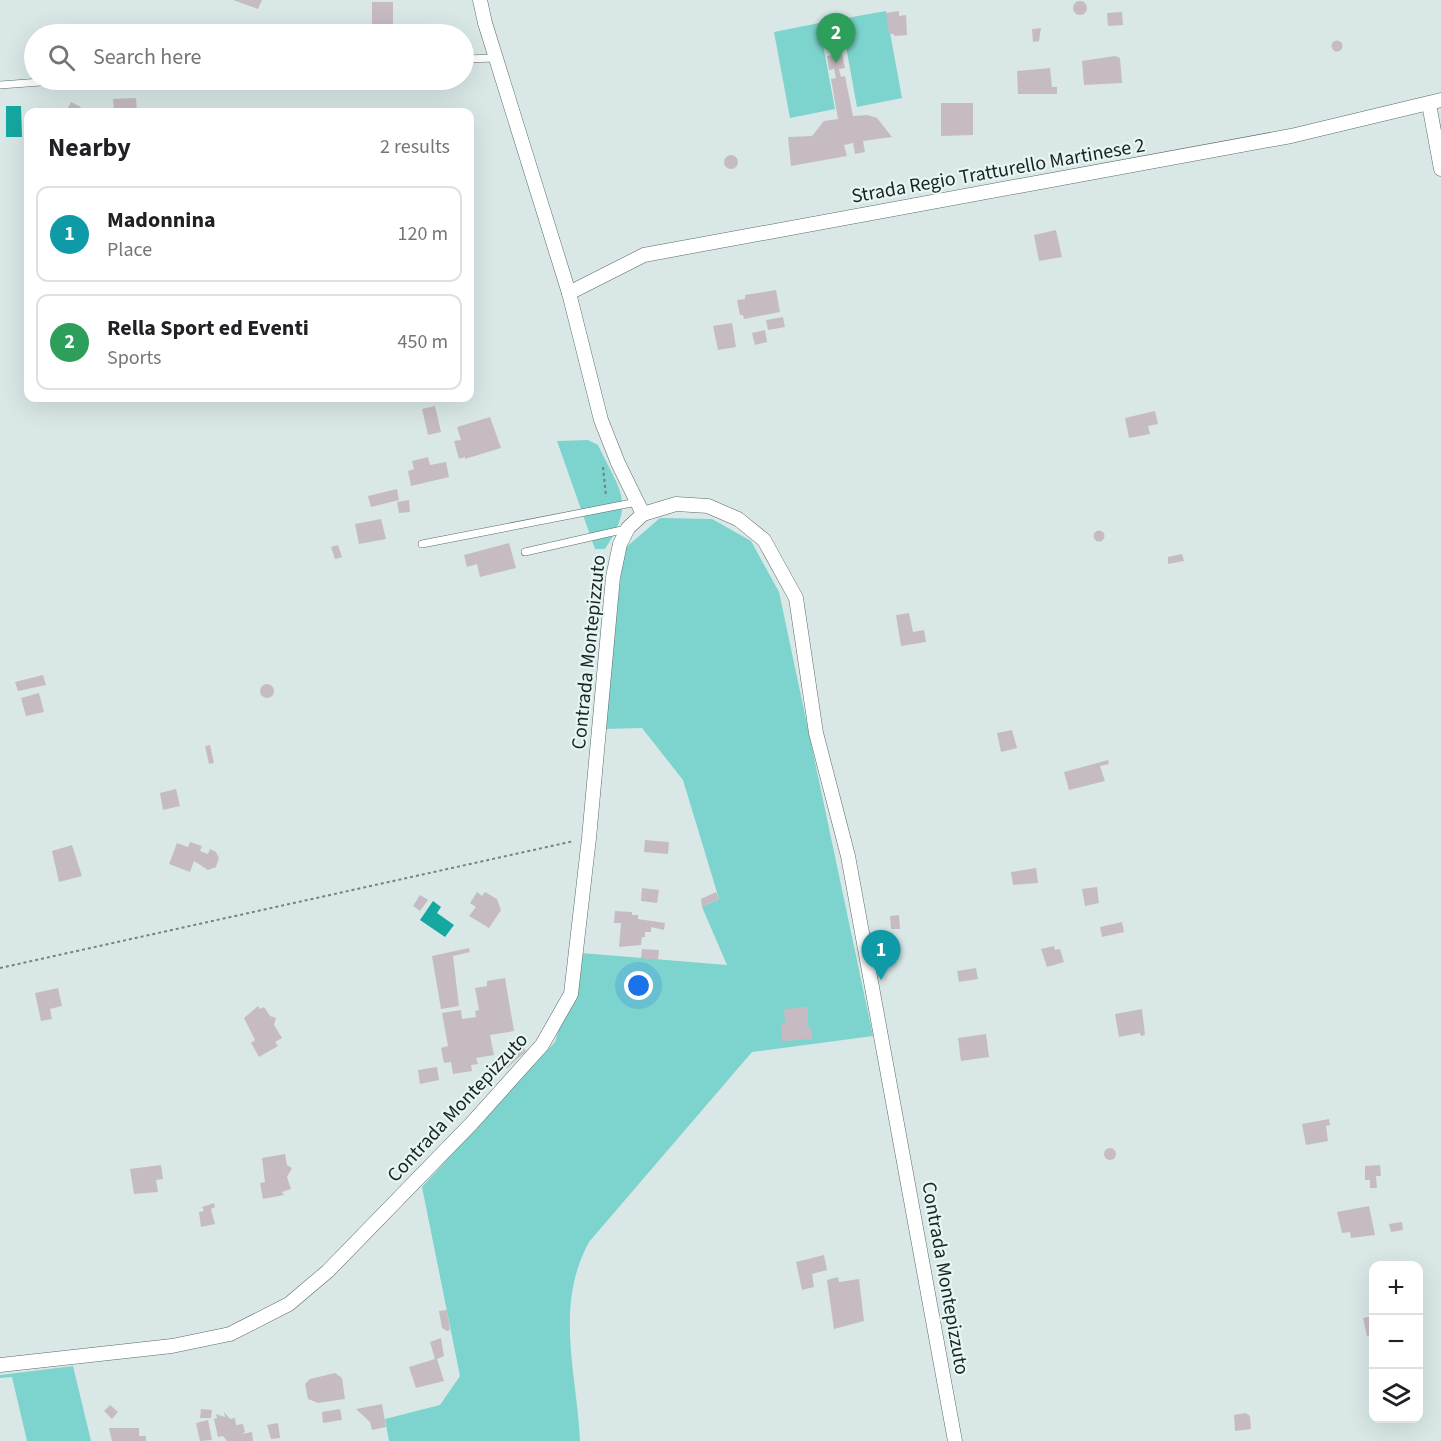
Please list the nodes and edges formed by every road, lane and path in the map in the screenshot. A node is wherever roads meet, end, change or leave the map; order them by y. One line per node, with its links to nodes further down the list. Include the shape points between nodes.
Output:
1 (480, 0): 2 (street)
2 (496, 58): 3 (lane); 8 (street)
3 (474, 59)
4 (24, 83): 5 (lane)
5 (0, 85)
6 (1435, 102): 7 (street); 8 (street, Strada Regio Tratturello Martinese 2, via 1280,138 644,255)
7 (1441, 169)
8 (569, 293): 11 (street, via 601,420)
9 (603, 466): 10 (path)
10 (606, 508): 11 (lane); 13 (lane)
11 (640, 508): 12 (street, Contrada Montepizzuto); 18 (street, Contrada Montepizzuto, via 708,506 738,519 764,540 796,598 816,733 848,856)
12 (628, 528): 14 (lane); 15 (street, Contrada Montepizzuto, via 613,577)
13 (422, 544)
14 (525, 552)
15 (589, 838): 16 (path); 17 (street, Contrada Montepizzuto, via 571,994 542,1045 328,1271 289,1304 230,1334 172,1346)
16 (0, 968)
17 (0, 1365)
18 (955, 1441)

